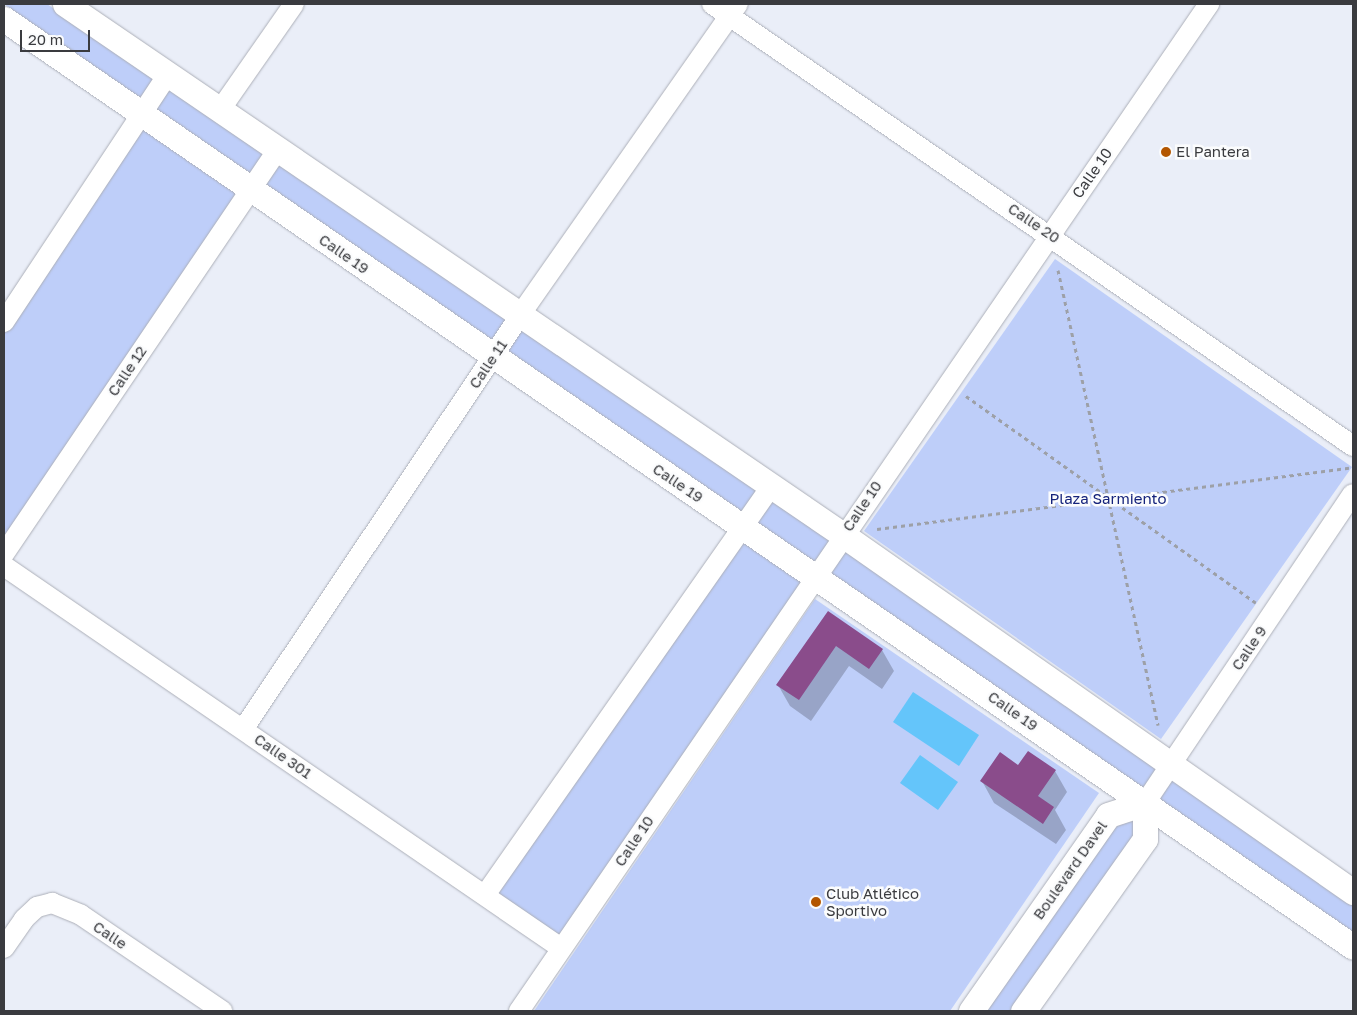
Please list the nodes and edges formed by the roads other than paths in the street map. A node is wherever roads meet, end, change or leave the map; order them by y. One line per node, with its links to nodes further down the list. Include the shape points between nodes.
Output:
1 (65, 4): 7 (street)
2 (294, 4): 8 (street)
3 (712, 4): 5 (street, Calle 20)
4 (1208, 4): 12 (street, Calle 10)
5 (734, 10): 12 (street, Calle 20); 13 (street, Calle 11)
6 (4, 19): 9 (street, Calle 19)
7 (168, 74): 8 (street); 9 (street)
8 (220, 110): 10 (street)
9 (142, 113): 11 (street, Calle 19); 14 (street)
10 (278, 150): 11 (street, Calle 12); 13 (street)
11 (250, 189): 15 (street, Calle 19); 21 (street, Calle 12)
12 (1050, 234): 16 (street, Calle 20); 20 (street, Calle 10)
13 (520, 315): 15 (street, Calle 11); 17 (street)
14 (4, 322)
15 (492, 357): 19 (street, Calle 19); 24 (street, Calle 11)
16 (1353, 446)
17 (771, 486): 19 (street); 20 (street)
18 (1353, 494): 25 (street, Calle 9)
19 (743, 526): 23 (street, Calle 19); 28 (street)
20 (843, 535): 23 (street, Calle 10); 25 (street)
21 (4, 554)
22 (4, 566): 24 (street, Calle 301)
23 (815, 573): 26 (street, Calle 19); 31 (street, Calle 10)
24 (244, 728): 28 (street, Calle 301)
25 (1171, 764): 26 (street, Calle 9); 27 (street)
26 (1145, 803): 29 (street, Calle 19); 34 (street, Boulevard Davel, via 1108,815); 35 (street, via 1144,839)
27 (1353, 892)
28 (485, 895): 31 (street, Calle 301)
29 (1353, 947)
30 (4, 948): 32 (street, Calle, via 24,919 37,908 52,903 81,915)
31 (561, 948): 33 (street, Calle 10)
32 (222, 1011)
33 (519, 1011)
34 (971, 1011)
35 (1023, 1011)

